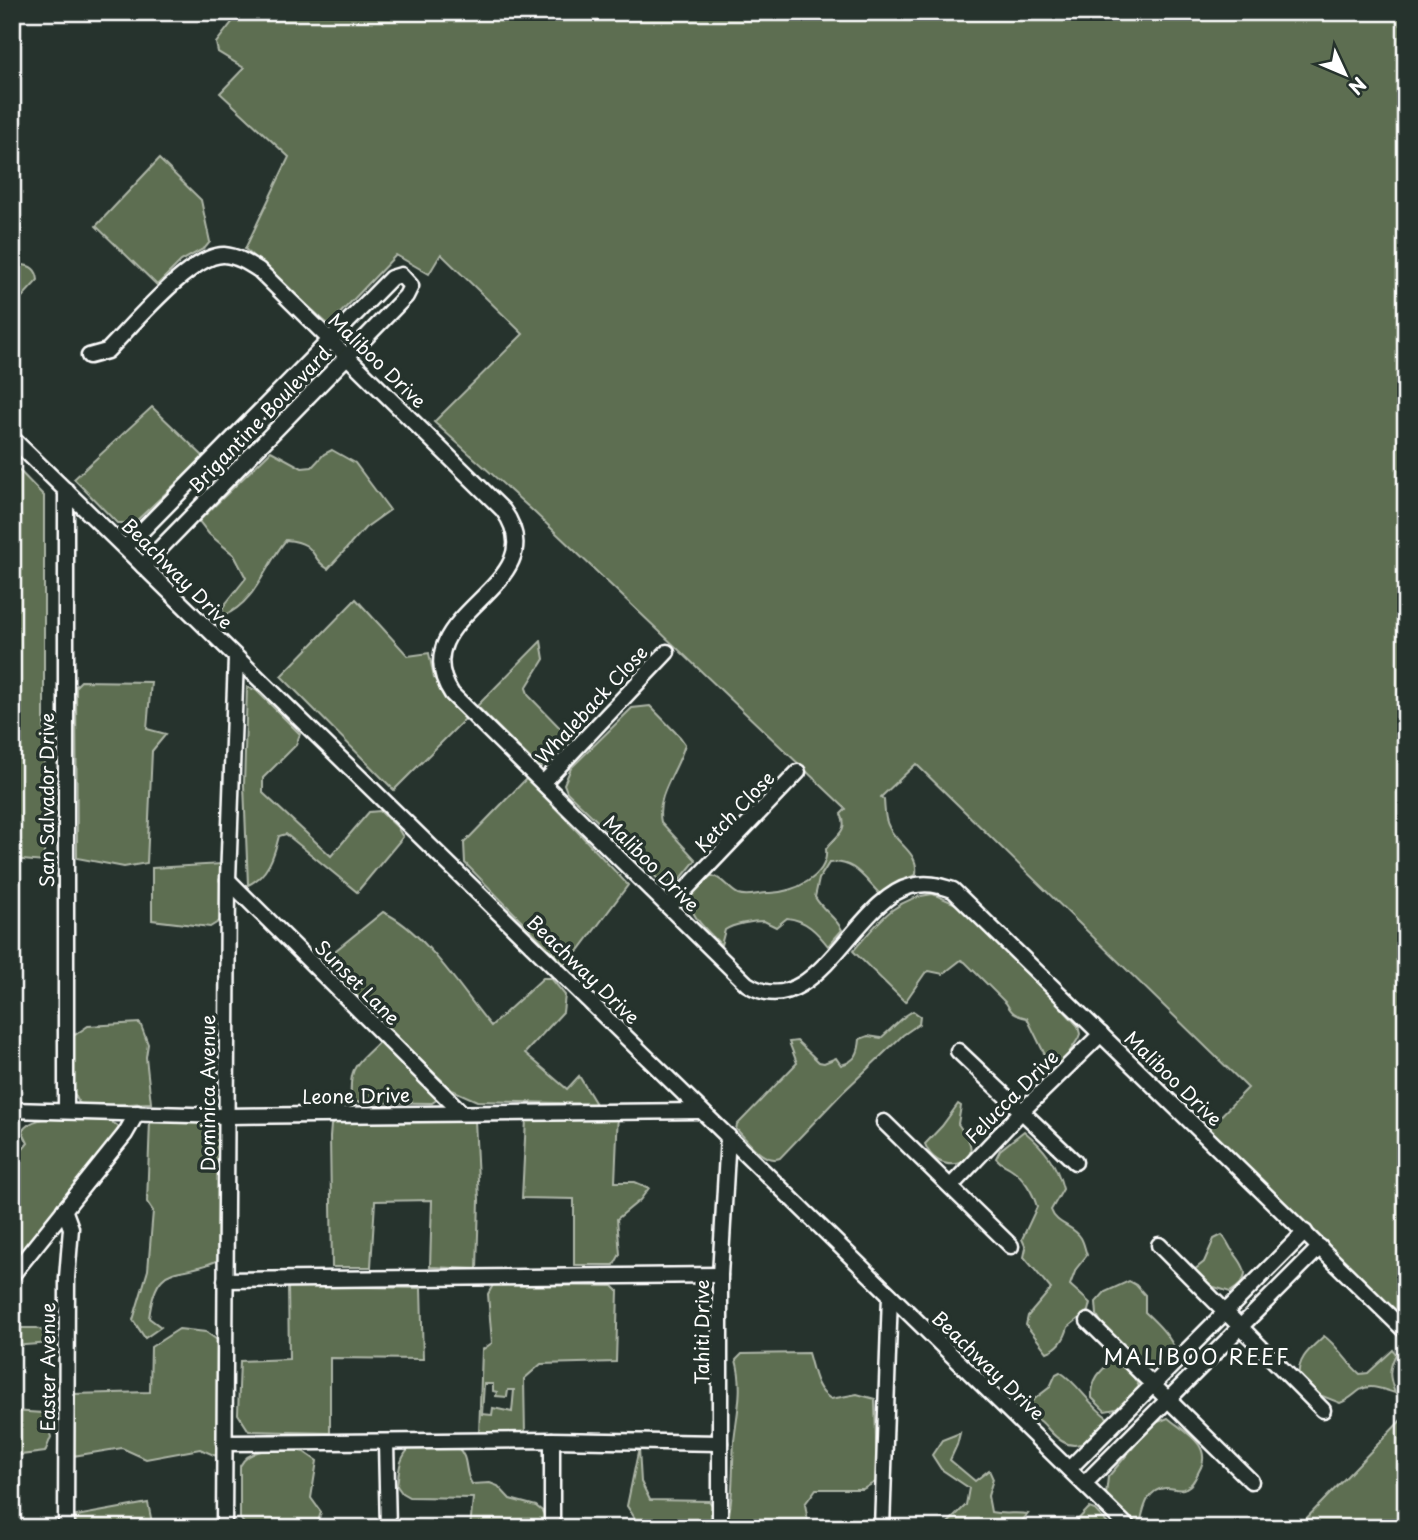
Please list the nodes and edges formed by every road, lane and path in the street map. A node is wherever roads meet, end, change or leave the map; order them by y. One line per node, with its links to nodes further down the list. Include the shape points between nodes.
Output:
1 (330, 339): 2 (street, Maliboo Drive, via 259,271 244,260 225,255 188,270 107,351); 3 (street, Maliboo Drive); 3 (street, Brigantine Boulevard, via 391,278 401,275 411,286 406,296); 6 (street, Brigantine Boulevard)
2 (89, 356)
3 (347, 356): 7 (street, Brigantine Boulevard); 11 (street, Maliboo Drive, via 514,526 515,556 502,578 443,642 441,672 452,694)
4 (14, 443): 5 (street, Beachway Drive)
5 (66, 490): 6 (street, Beachway Drive); 17 (street, San Salvador Drive)
6 (125, 548): 7 (street, Beachway Drive)
7 (143, 566): 9 (street, Beachway Drive)
8 (667, 652): 11 (street, Whaleback Close)
9 (236, 658): 12 (street, Dominica Avenue); 18 (street, Beachway Drive)
10 (798, 772): 13 (street, Ketch Close)
11 (544, 783): 13 (street, Maliboo Drive)
12 (228, 880): 19 (street, Sunset Lane); 22 (street, Dominica Avenue)
13 (669, 906): 14 (street, Maliboo Drive, via 747,984 775,994 790,991 813,975 883,902 908,886 931,883 953,890)
14 (1101, 1034): 20 (street, Felucca Drive); 28 (street, Maliboo Drive)
15 (958, 1051): 20 (street)
16 (12, 1110): 17 (street, Leone Drive)
17 (66, 1110): 21 (street, Leone Drive)
18 (701, 1111): 19 (street, Leone Drive); 24 (street, Beachway Drive)
19 (461, 1112): 22 (street, Leone Drive)
20 (1021, 1112): 25 (street); 26 (street, Felucca Drive)
21 (137, 1113): 22 (street, Leone Drive); 27 (street)
22 (226, 1116): 34 (street, Dominica Avenue)
23 (884, 1122): 26 (street)
24 (728, 1136): 33 (street, Tahiti Drive); 35 (street, Beachway Drive)
25 (1075, 1162)
26 (951, 1186): 30 (street)
27 (64, 1209): 32 (street); 50 (street, Easter Avenue, via 71,1228 66,1278)
28 (1305, 1232): 31 (street, Maliboo Drive); 36 (street)
29 (1159, 1245): 36 (street)
30 (1011, 1246)
31 (1320, 1247): 38 (street); 39 (street, Maliboo Drive)
32 (12, 1275)
33 (720, 1275): 34 (street); 46 (street, Tahiti Drive)
34 (225, 1280): 44 (street, Dominica Avenue)
35 (890, 1295): 47 (street, Beachway Drive); 55 (street)
36 (1225, 1312): 38 (street); 40 (street)
37 (1088, 1321): 40 (street)
38 (1240, 1326): 41 (street); 42 (street)
39 (1403, 1329)
40 (1154, 1384): 41 (street); 47 (street)
41 (1169, 1399): 48 (street); 49 (street)
42 (1323, 1410)
43 (552, 1440): 45 (street); 46 (street); 53 (street)
44 (225, 1443): 45 (street); 51 (street, Dominica Avenue)
45 (386, 1443): 52 (street)
46 (720, 1443): 54 (street, Tahiti Drive)
47 (1069, 1469): 49 (street, Beachway Drive)
48 (1251, 1481)
49 (1084, 1484): 56 (street, Beachway Drive)
50 (65, 1528)
51 (224, 1528)
52 (388, 1528)
53 (552, 1528)
54 (720, 1528)
55 (882, 1528)
56 (1129, 1528)

